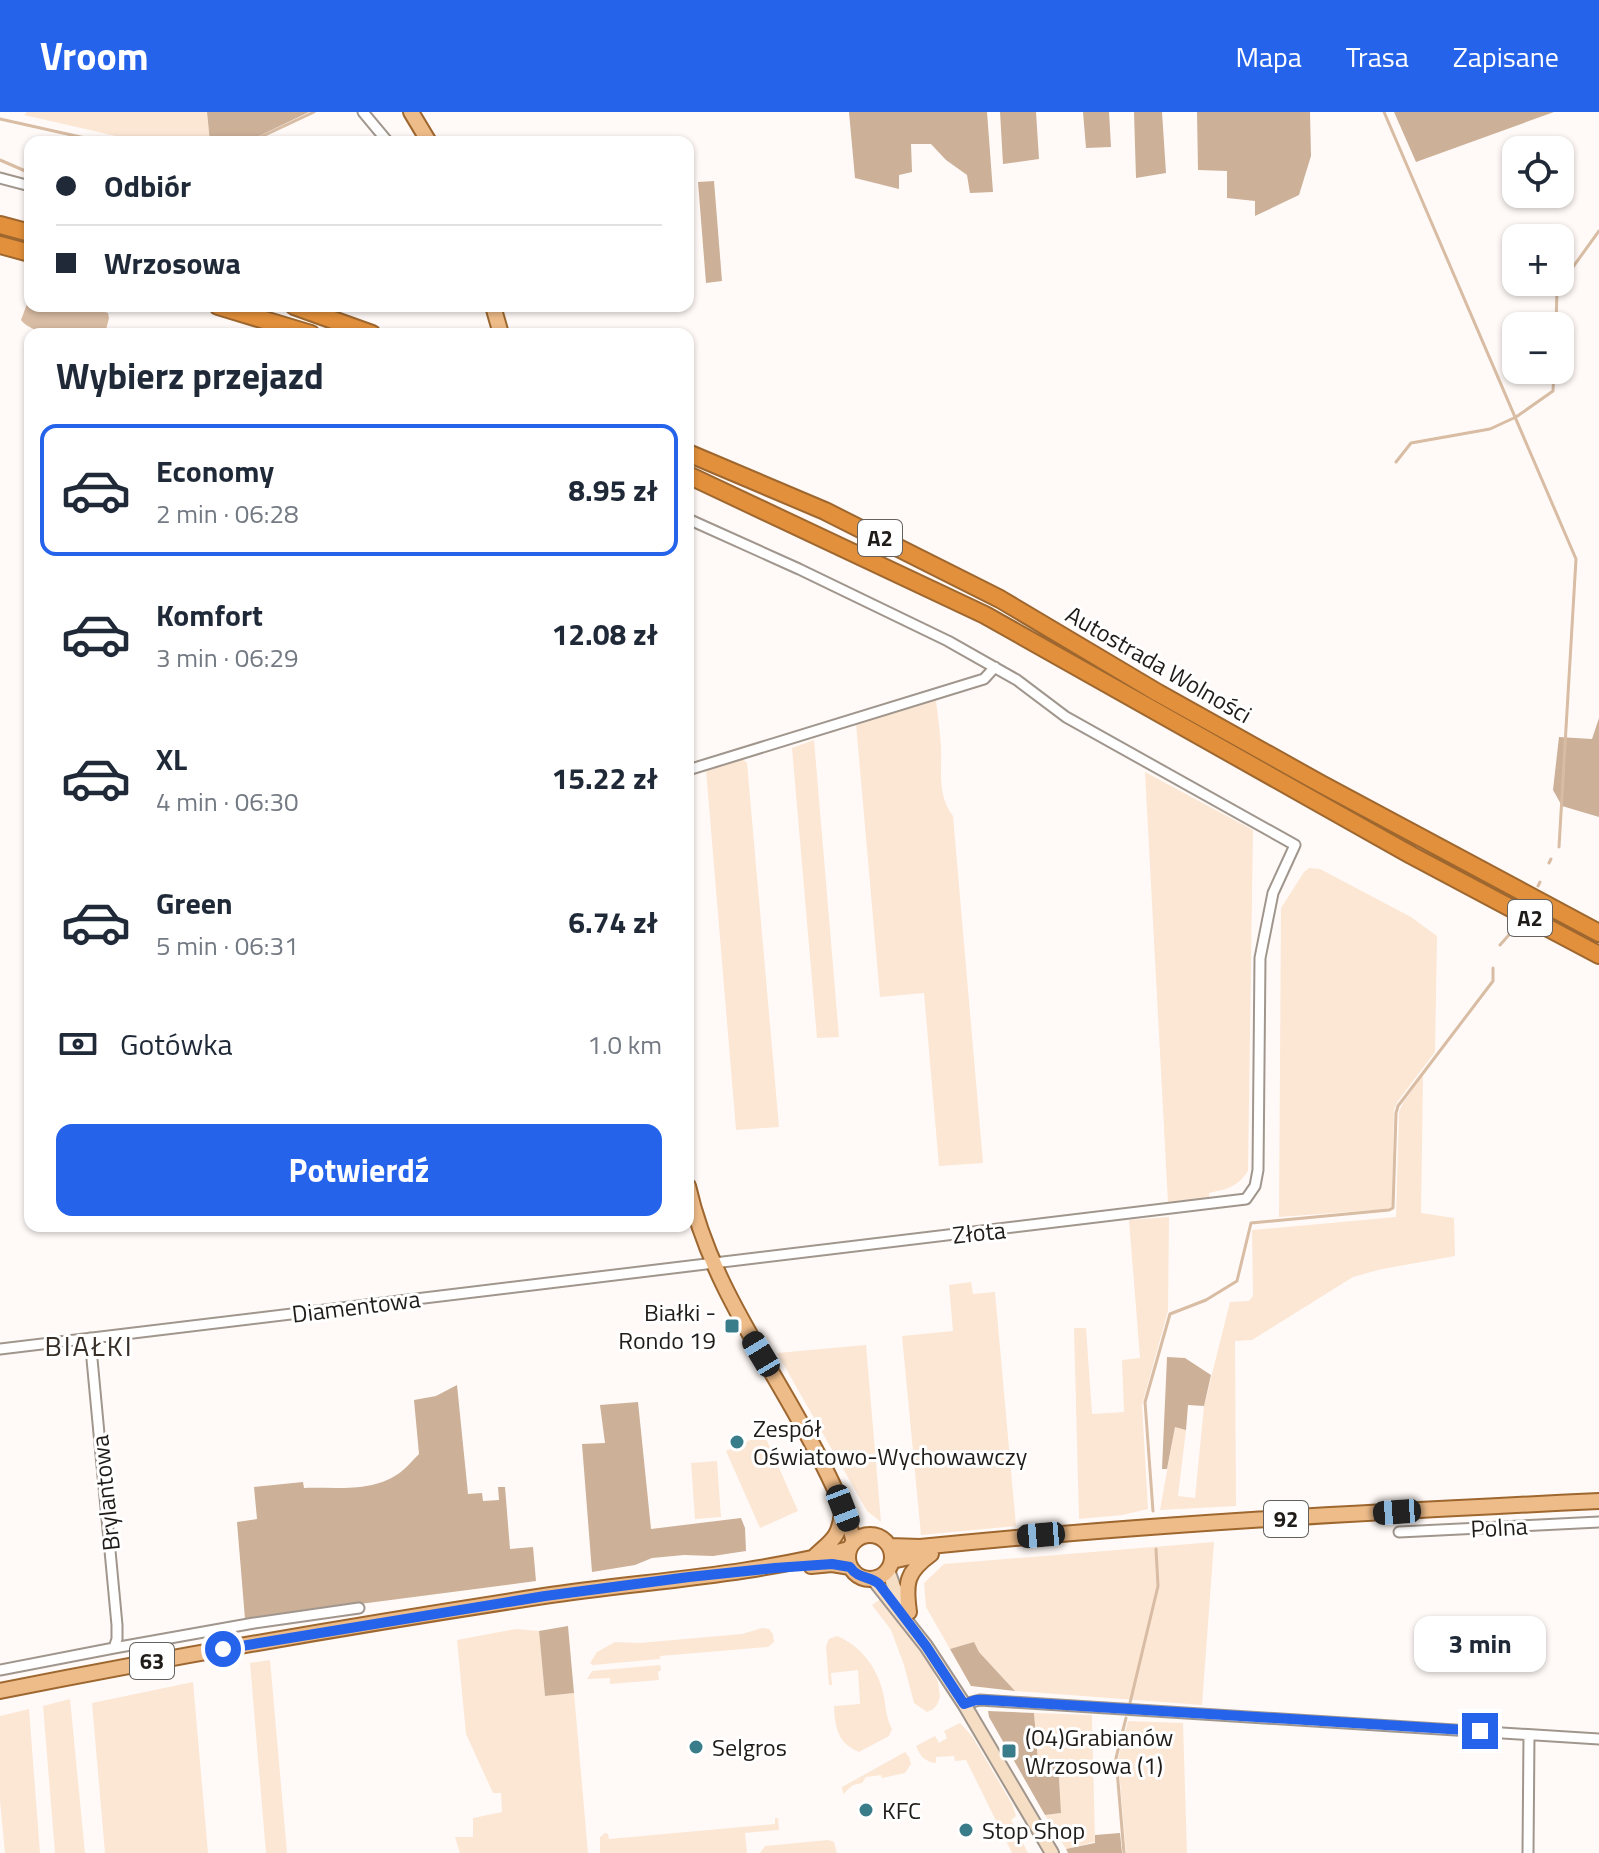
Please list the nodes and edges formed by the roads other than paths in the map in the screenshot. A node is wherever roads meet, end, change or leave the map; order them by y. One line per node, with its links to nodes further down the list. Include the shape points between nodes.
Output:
1 (363, 112): 3 (street)
2 (411, 112): 4 (main road)
3 (383, 136)
4 (425, 136)
5 (0, 178): 6 (street)
6 (24, 184)
7 (0, 225): 8 (highway)
8 (24, 231)
9 (0, 245): 10 (highway)
10 (24, 251)
11 (238, 312): 13 (highway)
12 (311, 312): 14 (highway)
13 (291, 328)
14 (355, 328)
15 (694, 456): 20 (highway, Autostrada Wolności / A2, via 825,511 1000,599 1310,778)
16 (694, 478): 21 (highway, Autostrada Wolności / A2, via 985,615)
17 (694, 522): 18 (street)
18 (995, 667): 19 (street, via 984,679); 23 (street, Złota, via 1066,717 1295,845 1273,893 1260,958 1255,1186 1246,1199)
19 (694, 768)
20 (1599, 933)
21 (1599, 955)
22 (694, 1212): 23 (main road)
23 (712, 1264): 24 (street, Diamentowa); 26 (main road)
24 (90, 1338): 25 (street, Diamentowa); 44 (street, Brylantowa, via 117,1625)
25 (0, 1349)
26 (831, 1480): 28 (main road); 32 (main road)
27 (1599, 1501): 30 (main road, 92)
28 (843, 1508): 33 (main road); 36 (main road, via 837,1536)
29 (1599, 1522): 31 (street, Polna)
30 (1148, 1528): 34 (main road, 92); 35 (main road, 92)
31 (1399, 1532)
32 (872, 1535): 33 (main road, 63); 34 (main road)
33 (852, 1545): 36 (main road, 63); 38 (main road)
34 (890, 1546): 37 (main road)
35 (934, 1552): 37 (main road, 92); 42 (main road, via 910,1576)
36 (814, 1557): 39 (main road, 63)
37 (890, 1566): 40 (main road); 42 (main road, via 894,1587)
38 (850, 1567): 39 (main road, 63); 40 (main road, 63, via 858,1576)
39 (747, 1570): 46 (main road, 63, via 529,1599)
40 (873, 1579): 43 (main road)
41 (359, 1608): 44 (street)
42 (909, 1612): 43 (main road)
43 (926, 1646): 47 (main road)
44 (114, 1648): 45 (street)
45 (0, 1670)
46 (0, 1691)
47 (964, 1704): 48 (street, via 985,1700); 50 (main road)
48 (1529, 1735): 49 (street); 51 (street)
49 (1599, 1739)
50 (1052, 1853)
51 (1528, 1853)

